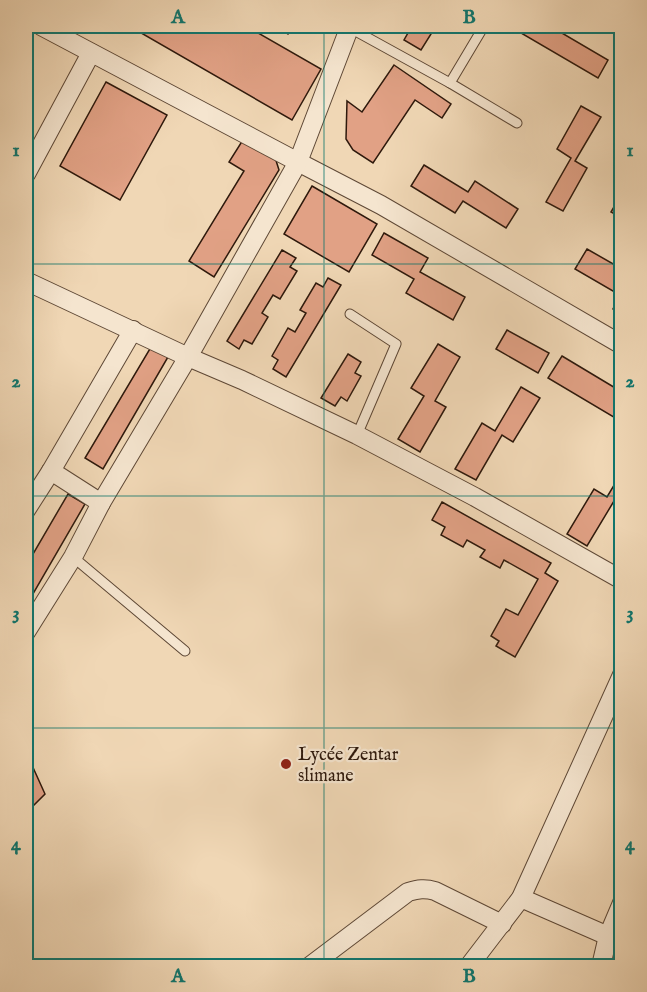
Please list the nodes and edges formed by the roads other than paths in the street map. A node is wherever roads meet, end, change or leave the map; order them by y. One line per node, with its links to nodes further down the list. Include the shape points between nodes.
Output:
1 (41, 26): 4 (street)
2 (484, 26): 5 (lane)
3 (350, 27): 5 (lane); 7 (street)
4 (91, 53): 7 (street); 8 (street)
5 (450, 83): 6 (lane)
6 (517, 123)
7 (298, 162): 12 (street, via 381,205); 13 (street)
8 (26, 174)
9 (26, 281): 11 (street)
10 (350, 314): 14 (lane, via 396,344)
11 (133, 330): 13 (street); 15 (street)
12 (621, 345)
13 (188, 357): 14 (street); 16 (street)
14 (357, 435): 19 (street)
15 (51, 471): 16 (street); 17 (street)
16 (101, 502): 18 (street)
17 (26, 510)
18 (73, 557): 20 (street); 21 (lane)
19 (621, 580)
20 (26, 632)
21 (185, 651)
22 (621, 675): 23 (street)
23 (521, 898): 25 (street); 26 (street)
24 (621, 903): 26 (street)
25 (502, 924): 27 (street, via 435,891 417,889); 28 (street)
26 (608, 936): 29 (street)
27 (310, 966)
28 (469, 966)
29 (601, 966)

